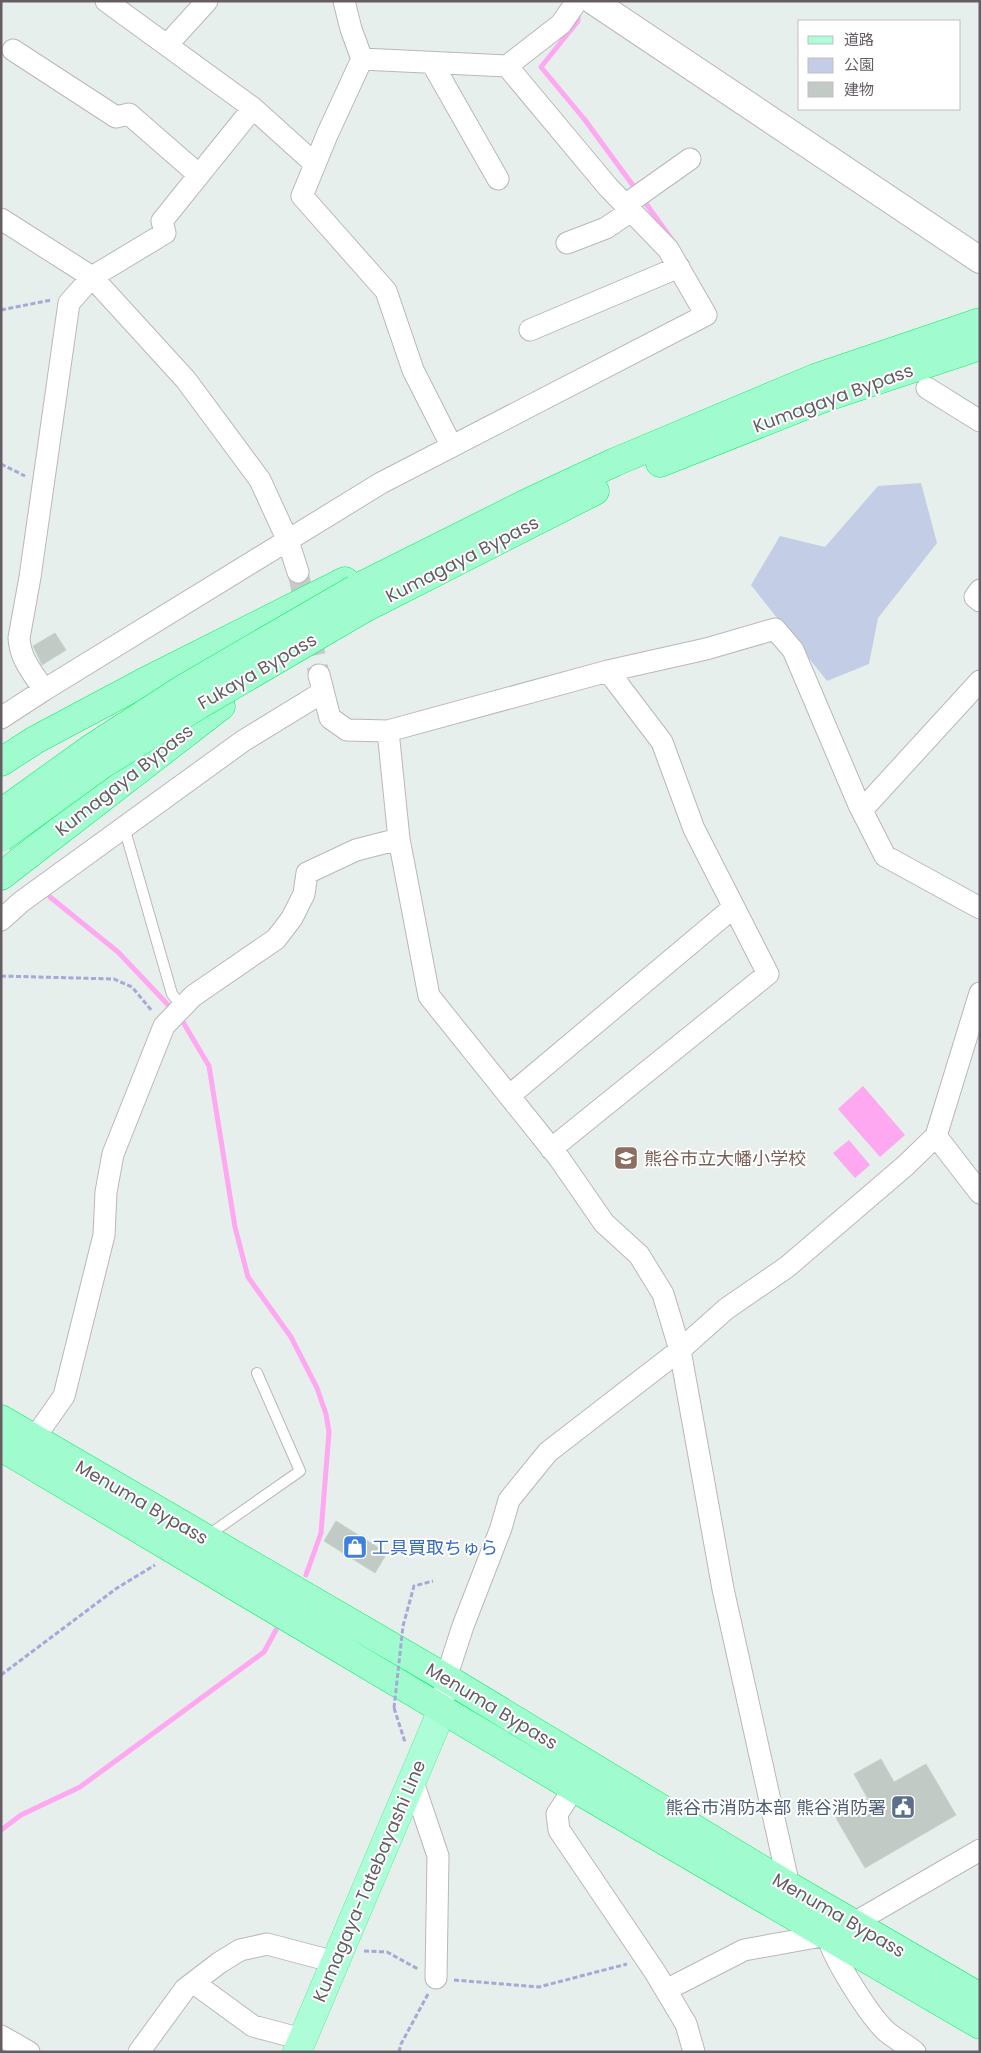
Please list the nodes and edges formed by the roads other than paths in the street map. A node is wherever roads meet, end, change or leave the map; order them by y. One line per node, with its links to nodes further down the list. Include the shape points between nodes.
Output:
1 (106, 1): 6 (street)
2 (207, 1): 6 (street)
3 (344, 1): 8 (street)
4 (593, 1): 19 (street)
5 (572, 7): 10 (street, via 561,24)
6 (166, 45): 11 (street)
7 (13, 50): 14 (street, via 116,117 129,114)
8 (362, 59): 9 (street); 13 (street)
9 (432, 63): 10 (street); 15 (street)
10 (507, 66): 16 (street)
11 (253, 108): 13 (street); 14 (street)
12 (690, 159): 16 (street)
13 (315, 164): 28 (street, via 302,196 386,291 413,370)
14 (199, 175): 21 (street, via 162,221 165,233)
15 (498, 179)
16 (628, 208): 18 (street, via 606,228); 20 (street, via 668,249)
17 (1, 219): 21 (street)
18 (567, 243)
19 (980, 260)
20 (679, 267): 23 (street); 28 (street, via 706,314)
21 (92, 277): 30 (street, via 186,380 260,480); 37 (street, via 69,303 19,638 24,661)
22 (980, 322): 25 (highway, Kumagaya Bypass)
23 (530, 330)
24 (980, 346): 25 (highway, Kumagaya Bypass)
25 (820, 388): 29 (highway, Kumagaya Bypass, via 614,462); 33 (highway, Kumagaya Bypass)
26 (927, 388): 27 (street)
27 (980, 421)
28 (451, 445): 30 (street, via 381,483)
29 (529, 502): 33 (highway, Kumagaya Bypass); 40 (highway, via 457,526 144,682 35,740)
30 (288, 541): 31 (street); 37 (street)
31 (298, 572)
32 (980, 590): 34 (street, via 975,597)
33 (360, 599): 42 (highway, Fukaya Bypass, bridge, via 186,688 90,749); 44 (highway, Fukaya Bypass, bridge, via 103,764); 46 (highway, Kumagaya Bypass, bridge)
34 (980, 601)
35 (608, 670): 39 (street); 41 (street, via 706,649 775,629 793,650); 47 (street, via 662,742 694,829)
36 (980, 681): 41 (street)
37 (44, 690): 38 (street)
38 (1, 718)
39 (388, 731): 43 (street, via 347,730 330,718 321,684); 45 (street)
40 (1, 762)
41 (862, 810): 48 (street, via 885,856)
42 (1, 813)
43 (124, 827): 49 (street); 51 (lane, via 172,994)
44 (1, 838)
45 (399, 839): 51 (street, via 356,850 306,873 304,894 276,939 193,996); 52 (street, via 429,996)
46 (1, 876)
47 (734, 908): 52 (street); 54 (street, via 768,974)
48 (980, 908)
49 (1, 920)
50 (980, 993): 53 (street)
51 (174, 1015): 59 (street, via 113,1154 106,1192 104,1235 64,1396)
52 (509, 1096): 54 (street)
53 (936, 1136): 55 (street); 56 (street, via 815,1244 726,1309)
54 (551, 1149): 56 (street, via 604,1223 639,1255 663,1294)
55 (980, 1193)
56 (680, 1350): 61 (street, via 548,1452 509,1500); 66 (street, via 723,1588)
57 (257, 1373): 60 (lane, via 300,1471)
58 (1, 1419): 59 (highway, Menuma Bypass)
59 (18, 1448): 60 (highway, Menuma Bypass); 62 (highway, Menuma Bypass, via 176,1552)
60 (204, 1538): 61 (highway, Menuma Bypass)
61 (446, 1678): 62 (street); 66 (highway, Menuma Bypass)
62 (442, 1710): 63 (main road, Kumagaya-Tatebayashi Line); 64 (highway, Menuma Bypass)
63 (412, 1779): 69 (main road, Kumagaya-Tatebayashi Line); 70 (street, via 438,1856)
64 (574, 1788): 67 (highway, Menuma Bypass); 72 (street, via 557,1814 559,1830)
65 (980, 1850): 68 (street)
66 (789, 1886): 67 (highway, Menuma Bypass)
67 (828, 1922): 68 (highway, Menuma Bypass); 72 (street, via 744,1950); 74 (highway, Menuma Bypass); 80 (street, via 844,1971 862,2000 885,2030)
68 (854, 1923): 73 (highway, Menuma Bypass)
69 (337, 1956): 71 (street, via 267,1944 240,1950); 76 (main road, Kumagaya-Tatebayashi Line)
70 (436, 1978)
71 (194, 1983): 76 (street, via 253,2026); 78 (street)
72 (666, 1990): 79 (street, via 686,2024)
73 (980, 1997)
74 (980, 2024)
75 (1, 2036): 77 (street)
76 (300, 2046)
77 (29, 2052)
78 (139, 2052)
79 (694, 2052)
80 (916, 2052)

